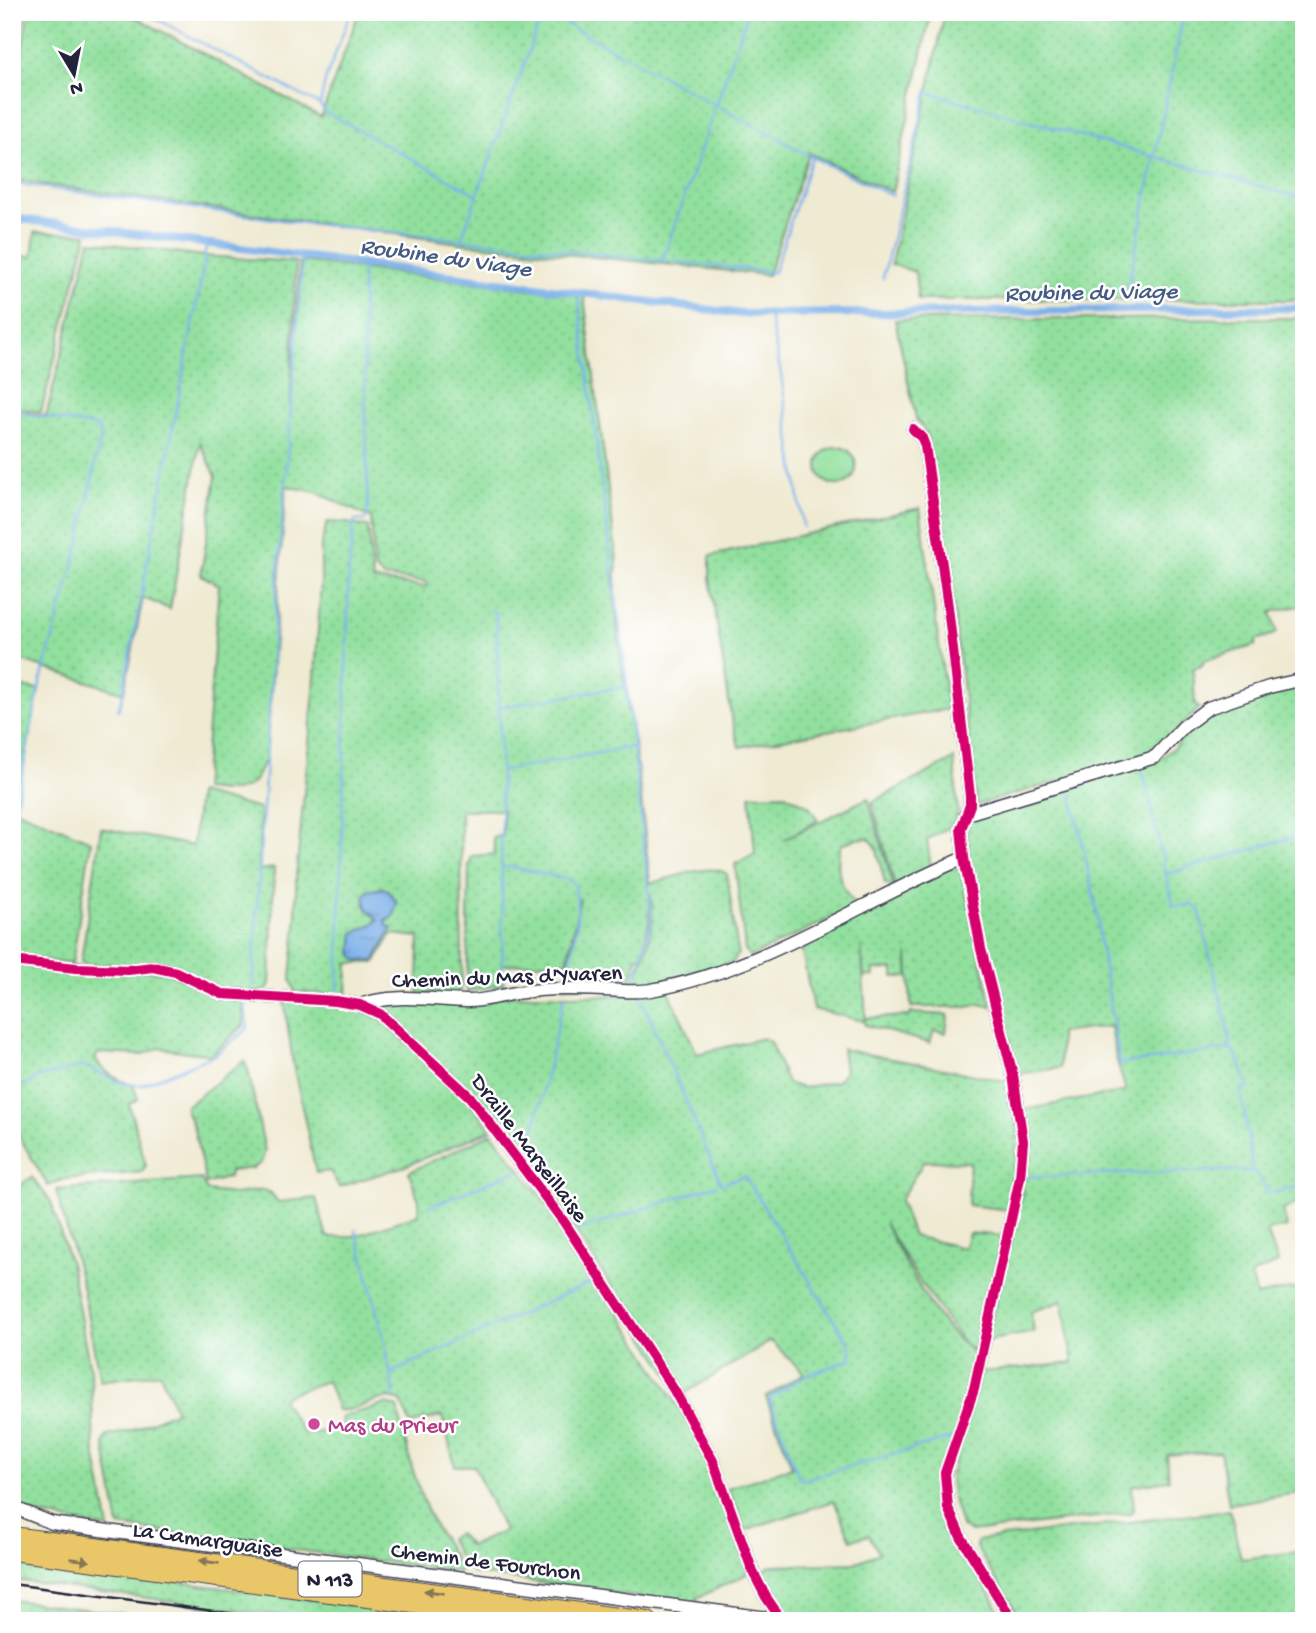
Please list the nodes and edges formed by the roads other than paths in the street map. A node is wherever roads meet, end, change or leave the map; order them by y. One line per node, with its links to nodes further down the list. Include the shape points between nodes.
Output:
1 (913, 429): 3 (street, via 925,446 948,607 970,796)
2 (1304, 679): 3 (street, via 1208,708 1154,758)
3 (966, 814): 4 (street, via 961,829)
4 (964, 858): 6 (street, Chemin du Mas d'Yvaren, via 761,956 696,979 640,992 523,992 486,1001 413,998); 13 (street, via 1013,1075 1023,1141 1020,1178 974,1389 945,1473 948,1508 961,1537)
5 (12, 961): 6 (street, Draille Marseillaise, via 76,968 153,967 177,972 222,994)
6 (360, 1005): 10 (street, Draille Marseillaise, via 380,1014 470,1097 564,1222 674,1390 713,1461 766,1597)
7 (12, 1507): 10 (street, Chemin de Fourchon, via 52,1523)
8 (12, 1536): 12 (highway, La Camarguaise / N 113, one-way to 8)
9 (12, 1551): 11 (highway, La Camarguaise / N 113, one-way to 11)
10 (785, 1620)
11 (542, 1621)
12 (648, 1621)
13 (1013, 1621)

